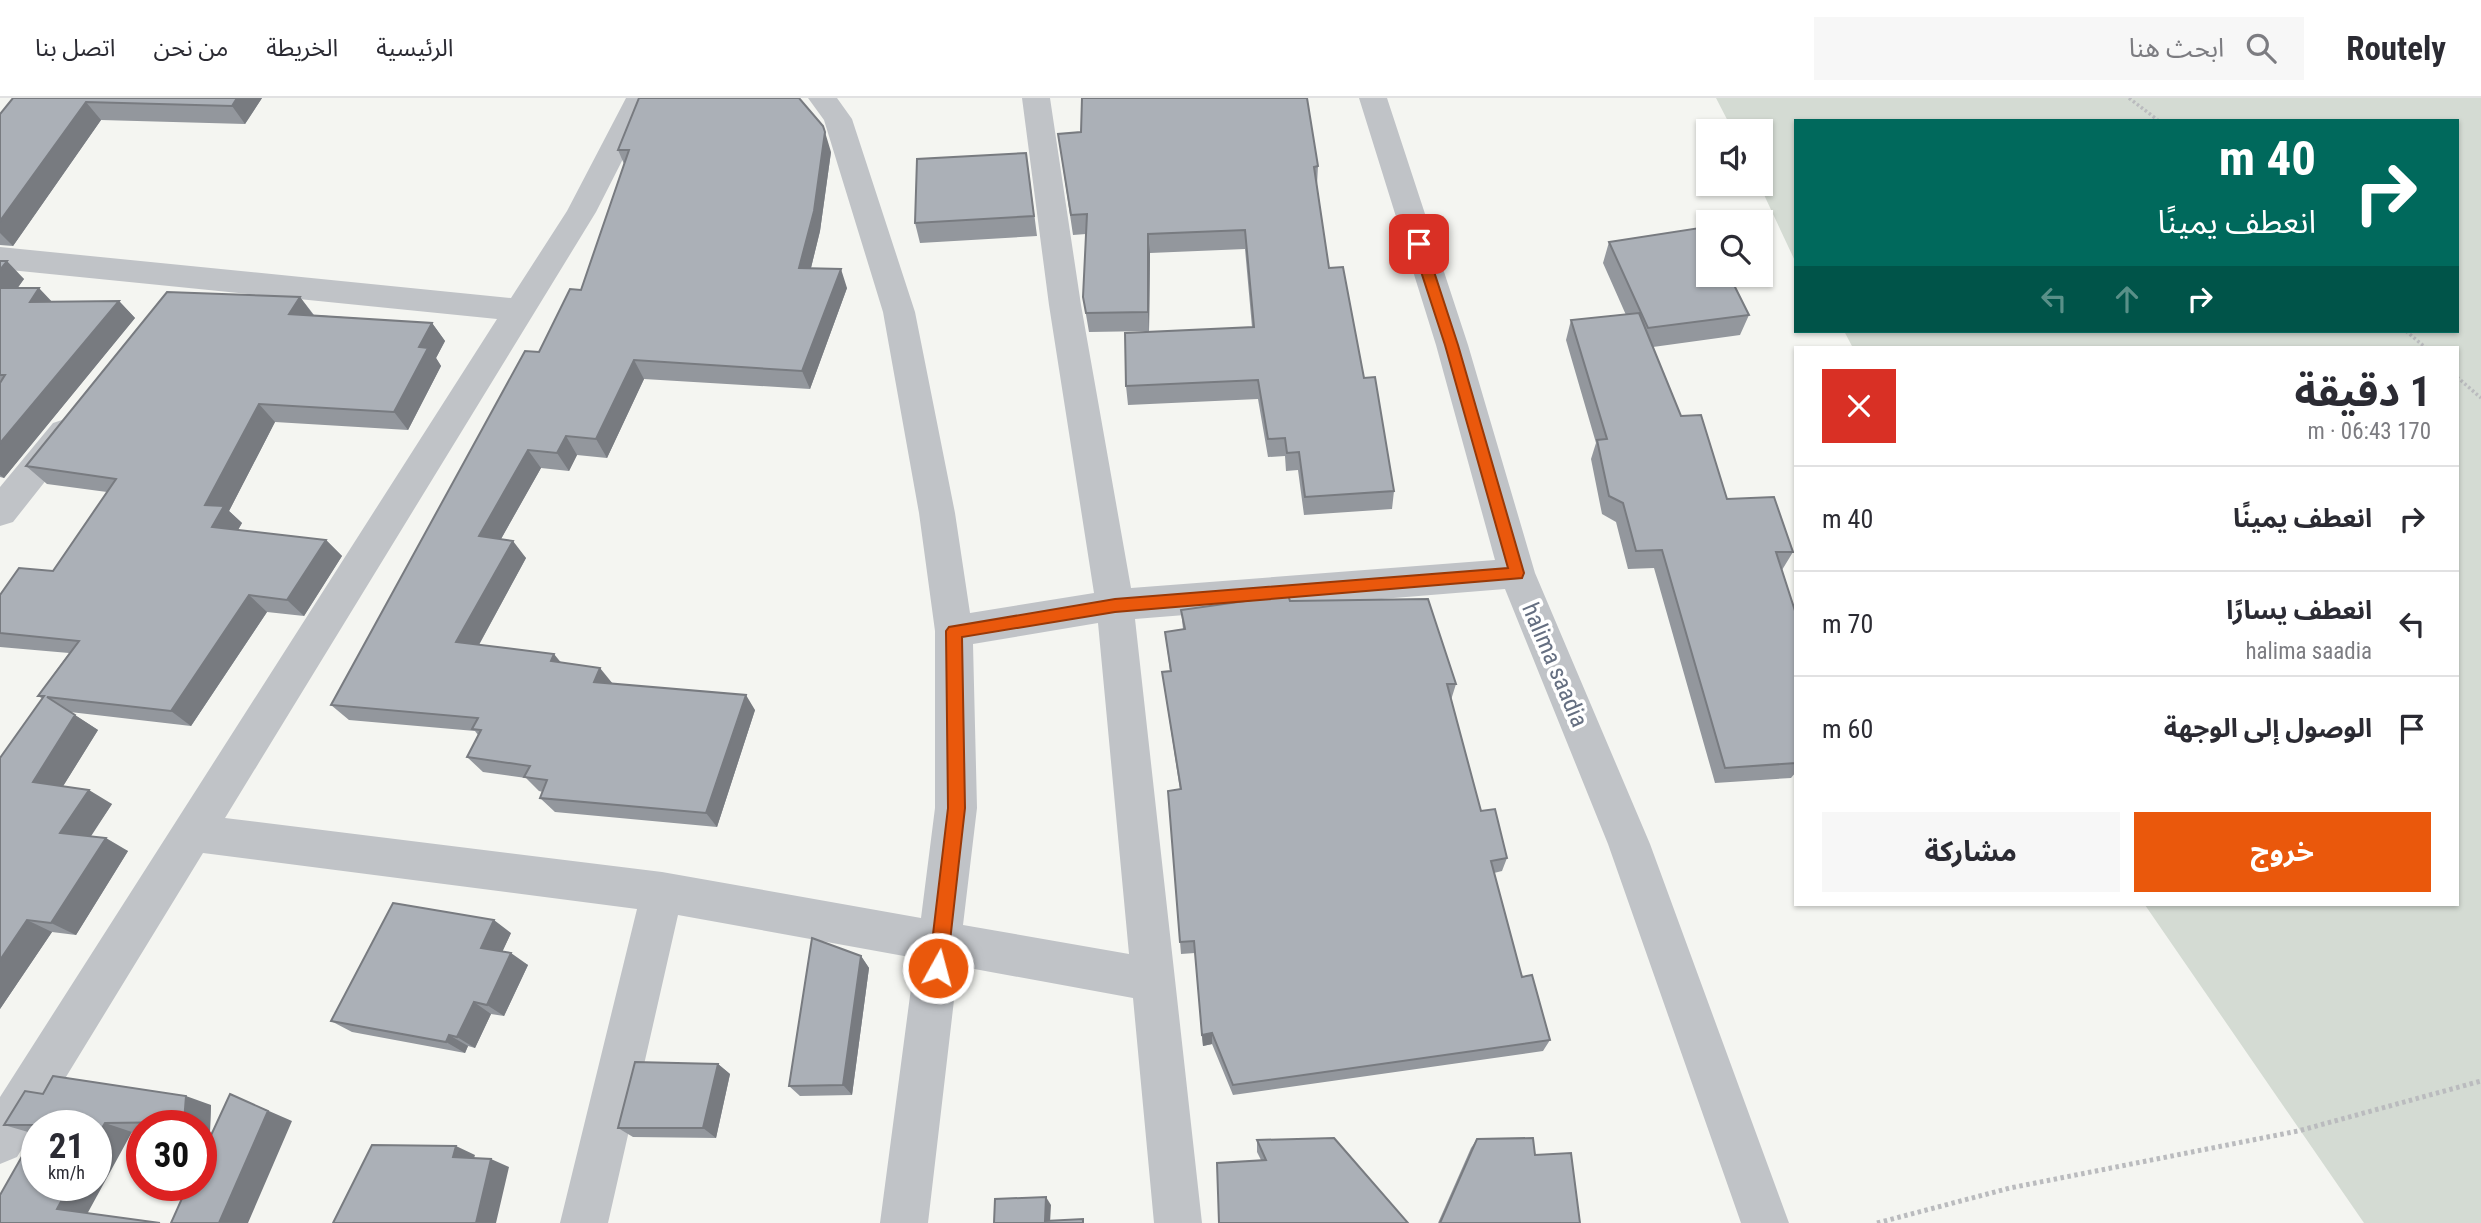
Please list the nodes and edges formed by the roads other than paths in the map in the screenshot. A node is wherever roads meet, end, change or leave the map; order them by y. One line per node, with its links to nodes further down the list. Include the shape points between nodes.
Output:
1 (640, 98): 8 (street, via 581,212)
2 (822, 98): 13 (street, via 838,119 899,312)
3 (1037, 98): 12 (street, via 1065,305)
4 (1373, 98): 11 (street, halima saadia)
5 (0, 258): 6 (street)
6 (189, 278): 7 (street); 8 (street)
7 (163, 310)
8 (520, 310): 14 (street)
9 (86, 405): 10 (street)
10 (0, 512)
11 (1517, 573): 12 (street); 22 (street, halima saadia, via 1629,844)
12 (1115, 605): 13 (street); 17 (street)
13 (954, 631): 16 (street, via 956,808)
14 (194, 833): 15 (street); 18 (street)
15 (662, 892): 16 (street); 19 (street)
16 (941, 942): 17 (street); 20 (street)
17 (1153, 980): 21 (street)
18 (0, 1140)
19 (584, 1223)
20 (904, 1223)
21 (1178, 1223)
22 (1765, 1223)

